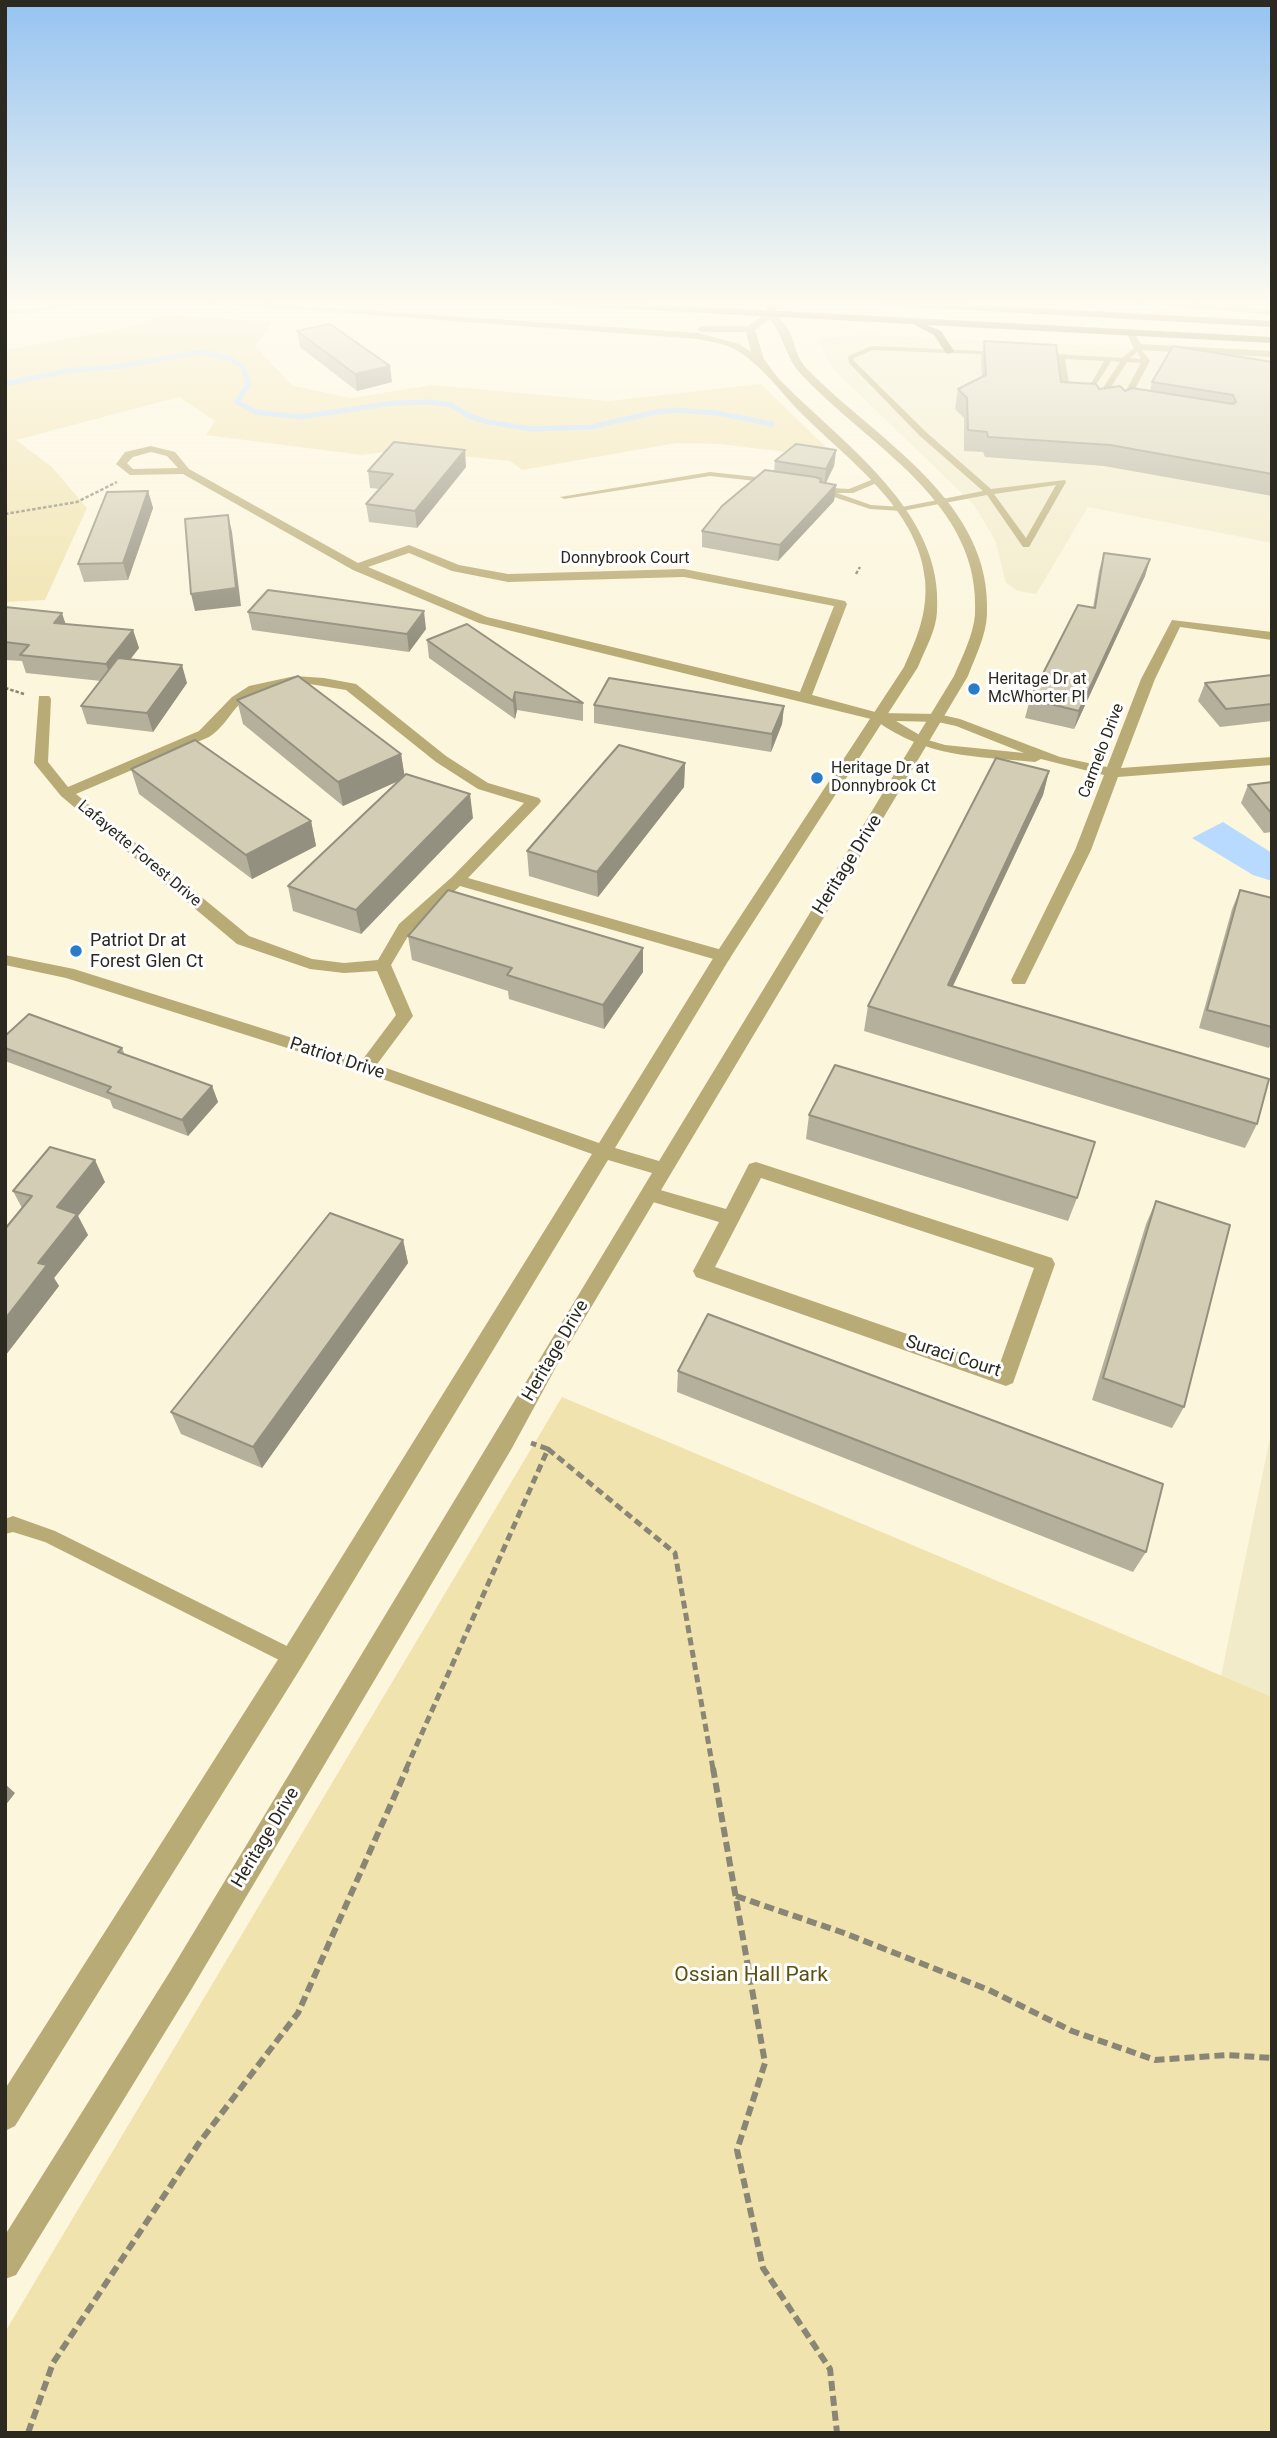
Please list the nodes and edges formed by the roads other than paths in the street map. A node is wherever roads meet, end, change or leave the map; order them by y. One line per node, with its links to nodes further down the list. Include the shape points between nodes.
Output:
1 (809, 416): 5 (street)
2 (851, 416): 9 (street, Heritage Drive)
3 (905, 416): 7 (lane)
4 (185, 471): 11 (street)
5 (876, 480): 10 (street); 10 (lane, via 850,491 815,488 870,507)
6 (787, 483): 8 (lane, via 710,474)
7 (989, 492): 7 (lane, via 1026,545 1062,482 1013,488); 9 (lane)
8 (564, 497)
9 (944, 502): 10 (lane); 16 (street, Heritage Drive, via 958,522 979,573 981,616 961,676)
10 (902, 509): 15 (street, via 932,574 932,612 911,667)
11 (357, 567): 13 (street, via 483,620); 13 (street, Donnybrook Court, via 409,549 456,568 508,578 684,573 841,604)
12 (1272, 636): 20 (street, Carmelo Drive, via 1175,623)
13 (805, 697): 15 (street)
14 (44, 699): 21 (street, via 41,762)
15 (879, 717): 16 (street); 17 (street); 23 (street)
16 (938, 718): 17 (street, Heritage Drive); 18 (street, via 971,726)
17 (922, 743): 18 (street); 29 (street, Heritage Drive)
18 (1056, 760): 20 (street)
19 (1272, 761): 20 (street)
20 (1113, 773): 26 (street, Carmelo Drive, via 1083,850)
21 (66, 793): 22 (street, Lafayette Forest Drive, via 208,732 241,696 253,691 300,680 337,683 351,687 441,759 483,786 534,801); 25 (street, Lafayette Forest Drive, via 243,940 310,964 344,968)
22 (457, 880): 23 (street); 25 (street, Lafayette Forest Drive, via 405,928)
23 (723, 956): 28 (street)
24 (7, 963): 27 (street, Patriot Drive, via 68,973)
25 (383, 965): 27 (street, via 405,1016)
26 (1019, 979)
27 (366, 1067): 28 (street, Patriot Drive)
28 (605, 1152): 29 (street, Patriot Drive); 33 (street)
29 (664, 1169): 30 (street, Heritage Drive)
30 (650, 1194): 31 (street); 35 (street, Heritage Drive, via 181,1980)
31 (731, 1219): 31 (street, Suraci Court, via 703,1270 1006,1377 1045,1264 756,1169)
32 (5, 1527): 33 (lane, via 13,1524 49,1536)
33 (293, 1658): 34 (street)
34 (5, 2116)
35 (5, 2264)

